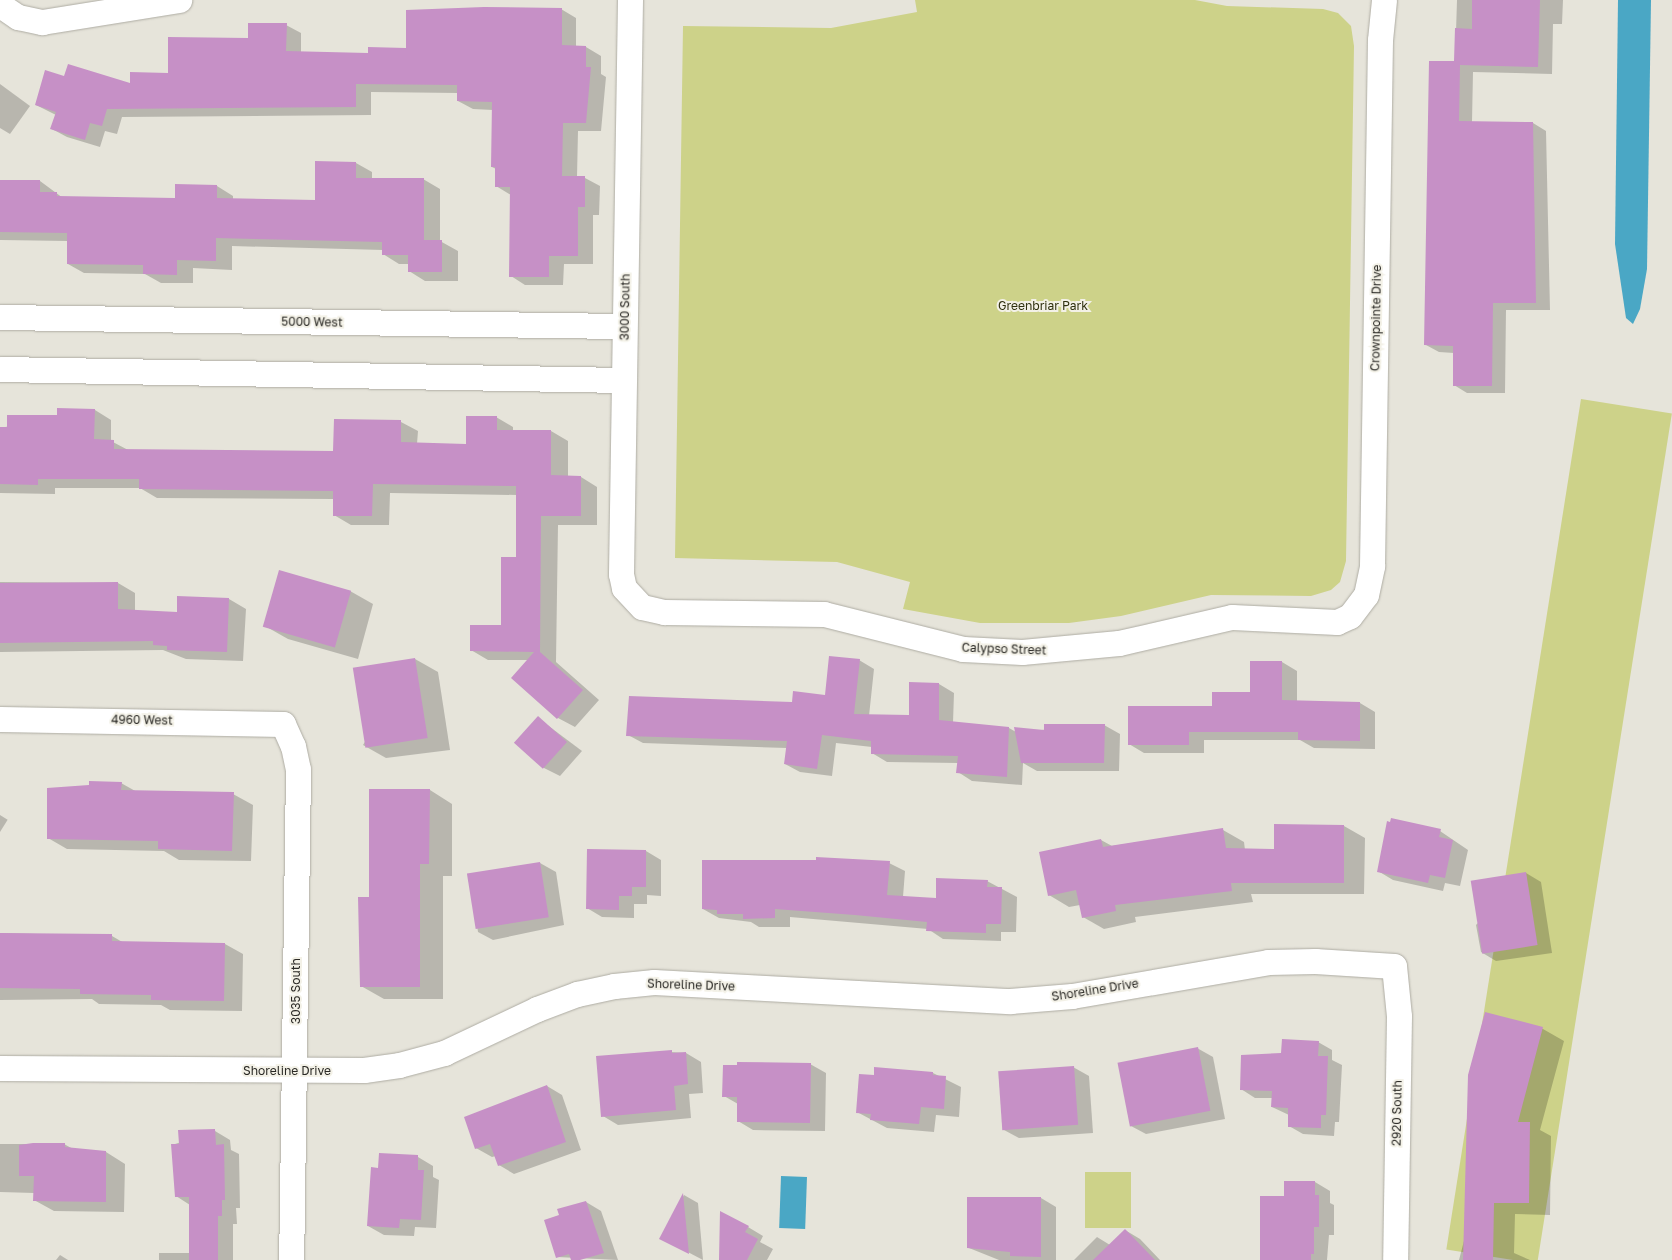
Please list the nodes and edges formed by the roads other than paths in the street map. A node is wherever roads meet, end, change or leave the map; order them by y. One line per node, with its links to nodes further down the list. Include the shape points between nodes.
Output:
1 (179, 0): 4 (street, via 42,22 18,17)
2 (630, 0): 6 (street, 3000 South)
3 (1384, 0): 10 (street, Crownpointe Drive, via 1380,50 1372,566 1366,595 1350,616)
4 (0, 5)
5 (0, 317): 6 (street, 5000 West)
6 (624, 326): 8 (street, 3000 South)
7 (0, 368): 8 (street)
8 (624, 380): 9 (street, 3000 South, via 621,574 624,588)
9 (642, 607): 10 (street, Calypso Street, via 664,612 824,614 955,647 1022,652 1119,644 1232,617)
10 (1337, 622)
11 (0, 719): 12 (street, 4960 West)
12 (284, 724): 15 (street, 3035 South, via 298,769)
13 (1394, 966): 15 (street, Shoreline Drive, via 1316,960 1268,962 1072,996 1010,1001 654,982 614,986 537,1009 444,1053 399,1065 364,1070); 17 (street, 2920 South, via 1399,1016)
14 (0, 1068): 15 (street, Shoreline Drive)
15 (295, 1072): 16 (street, 3035 South)
16 (291, 1260)
17 (1395, 1260)

